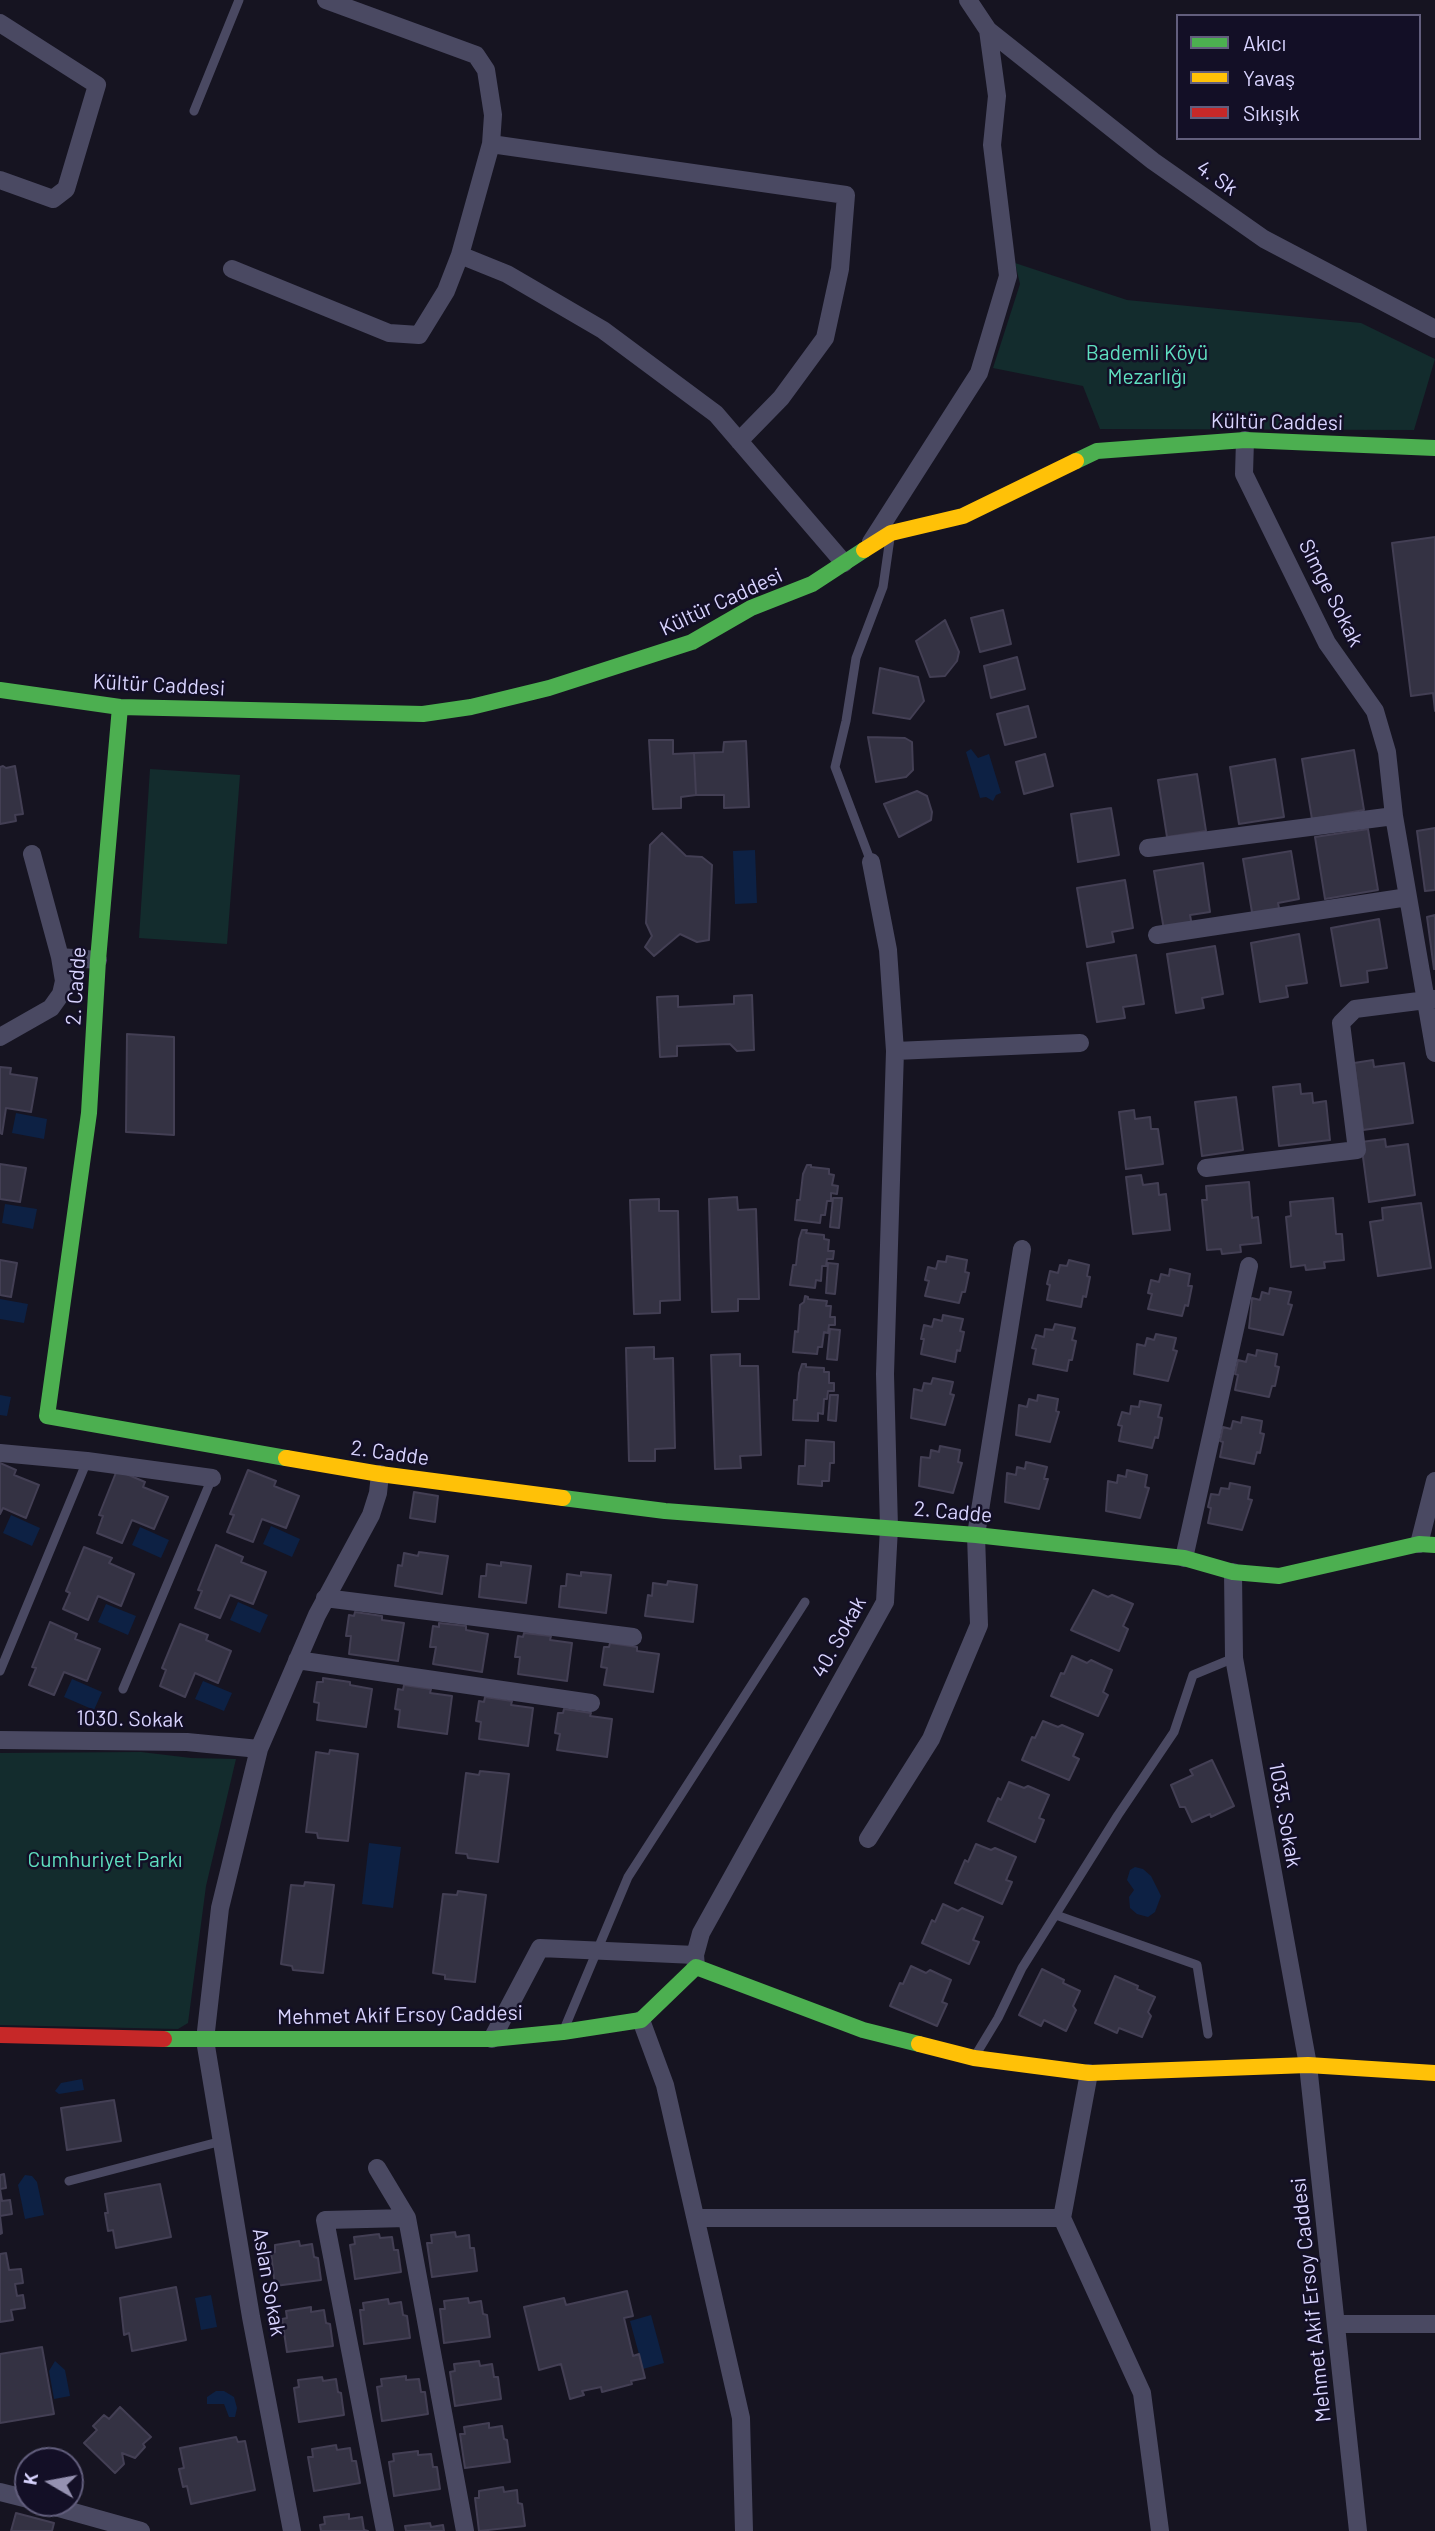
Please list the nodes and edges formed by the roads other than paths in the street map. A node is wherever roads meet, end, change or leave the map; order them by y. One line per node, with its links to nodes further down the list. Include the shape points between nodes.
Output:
1 (239, 0): 6 (lane)
2 (326, 0): 7 (street, via 475,55 486,70 493,115)
3 (968, 0): 5 (street, 4. Sk)
4 (0, 23): 8 (street, via 97,85 66,189 53,200)
5 (988, 30): 11 (street, 4. Sk, via 1153,161 1264,239); 16 (street, via 997,96 992,145 1009,276 979,373)
6 (194, 111)
7 (491, 144): 9 (street); 13 (street, via 846,195 840,269 825,338 781,398)
8 (0, 180)
9 (460, 254): 10 (street, via 446,291 419,335 389,333); 13 (street, via 507,274 603,330 716,414)
10 (232, 269)
11 (1435, 329)
12 (1245, 440): 14 (street, Kültür Caddesi); 15 (street, Kültür Caddesi, via 1097,451 962,516); 20 (street, Simge Sokak, via 1244,474 1327,643 1375,712 1387,752)
13 (738, 441): 17 (street)
14 (1435, 448)
15 (891, 533): 16 (street, Kültür Caddesi); 23 (lane, via 883,587 856,658 835,767)
16 (866, 550): 17 (street, Kültür Caddesi)
17 (844, 563): 19 (street, Kültür Caddesi, via 813,584 751,608 692,642 549,688 471,707 422,714)
18 (0, 690): 19 (street, Kültür Caddesi)
19 (120, 707): 27 (street, 2. Cadde)
20 (1394, 816): 21 (street); 24 (street, Simge Sokak)
21 (1148, 848)
22 (32, 854): 26 (street)
23 (871, 862): 31 (street, 40. Sokak, via 888,950)
24 (1408, 897): 25 (street); 28 (street, Simge Sokak)
25 (1157, 934)
26 (61, 957): 27 (street); 29 (street, via 64,981 51,1008)
27 (99, 960): 38 (street, 2. Cadde, via 89,1113 47,1416)
28 (1430, 999): 32 (street, Simge Sokak); 33 (street, via 1355,1009 1341,1023 1356,1150)
29 (0, 1037)
30 (1080, 1043): 31 (street)
31 (895, 1051): 41 (street, 40. Sokak, via 885,1374)
32 (1435, 1053)
33 (1206, 1168)
34 (1023, 1249): 42 (street)
35 (1249, 1266): 44 (street)
36 (0, 1453): 37 (street)
37 (87, 1461): 39 (street); 51 (lane)
38 (380, 1474): 41 (street, 2. Cadde, via 665,1511); 46 (street, Aslan Sokak, via 371,1515)
39 (212, 1478): 52 (lane)
40 (1435, 1481): 43 (street)
41 (889, 1528): 42 (street, 2. Cadde); 59 (street, 40. Sokak, via 885,1602 701,1933)
42 (976, 1535): 44 (street, 2. Cadde); 56 (street, via 979,1625 930,1739)
43 (1427, 1545): 45 (street, 2. Cadde, via 1279,1576)
44 (1184, 1558): 45 (street, 2. Cadde)
45 (1233, 1572): 49 (street, 1035. Sokak)
46 (325, 1598): 48 (street); 50 (street, Aslan Sokak)
47 (805, 1602): 58 (lane, via 628,1877)
48 (633, 1637)
49 (1234, 1658): 57 (lane, via 1193,1675 1174,1732); 67 (street, 1035. Sokak)
50 (298, 1660): 53 (street); 55 (street, Aslan Sokak)
51 (0, 1671)
52 (123, 1689)
53 (590, 1703)
54 (0, 1740): 55 (street, 1030. Sokak, via 187,1742)
55 (259, 1749): 65 (street, Aslan Sokak, via 220,1908)
56 (868, 1839)
57 (1056, 1915): 62 (lane, via 1198,1965); 66 (lane)
58 (597, 1951): 59 (street); 61 (lane); 64 (street, via 540,1948)
59 (695, 1961): 60 (street); 66 (street, via 863,2030)
60 (641, 2020): 61 (street, Mehmet Akif Ersoy Caddesi); 74 (street, via 665,2085)
61 (563, 2032): 64 (street, Mehmet Akif Ersoy Caddesi)
62 (1208, 2034)
63 (0, 2035): 65 (street, Mehmet Akif Ersoy Caddesi)
64 (492, 2039): 65 (street, Mehmet Akif Ersoy Caddesi)
65 (205, 2040): 70 (street, Aslan Sokak)
66 (974, 2058): 68 (street)
67 (1308, 2065): 68 (street); 69 (street); 76 (street, Mehmet Akif Ersoy Caddesi)
68 (1089, 2073): 75 (street)
69 (1435, 2073)
70 (222, 2141): 72 (lane); 80 (street, Aslan Sokak)
71 (377, 2168): 73 (street)
72 (69, 2181)
73 (407, 2218): 81 (street, via 326,2220); 82 (street)
74 (697, 2218): 75 (street); 83 (street, via 741,2418)
75 (1062, 2218): 84 (street, via 1142,2393)
76 (1336, 2324): 77 (street); 85 (street, Mehmet Akif Ersoy Caddesi)
77 (1435, 2324)
78 (84, 2515): 79 (street)
79 (141, 2531)
80 (292, 2531)
81 (385, 2531)
82 (465, 2531)
83 (744, 2531)
84 (1160, 2531)
85 (1359, 2531)

